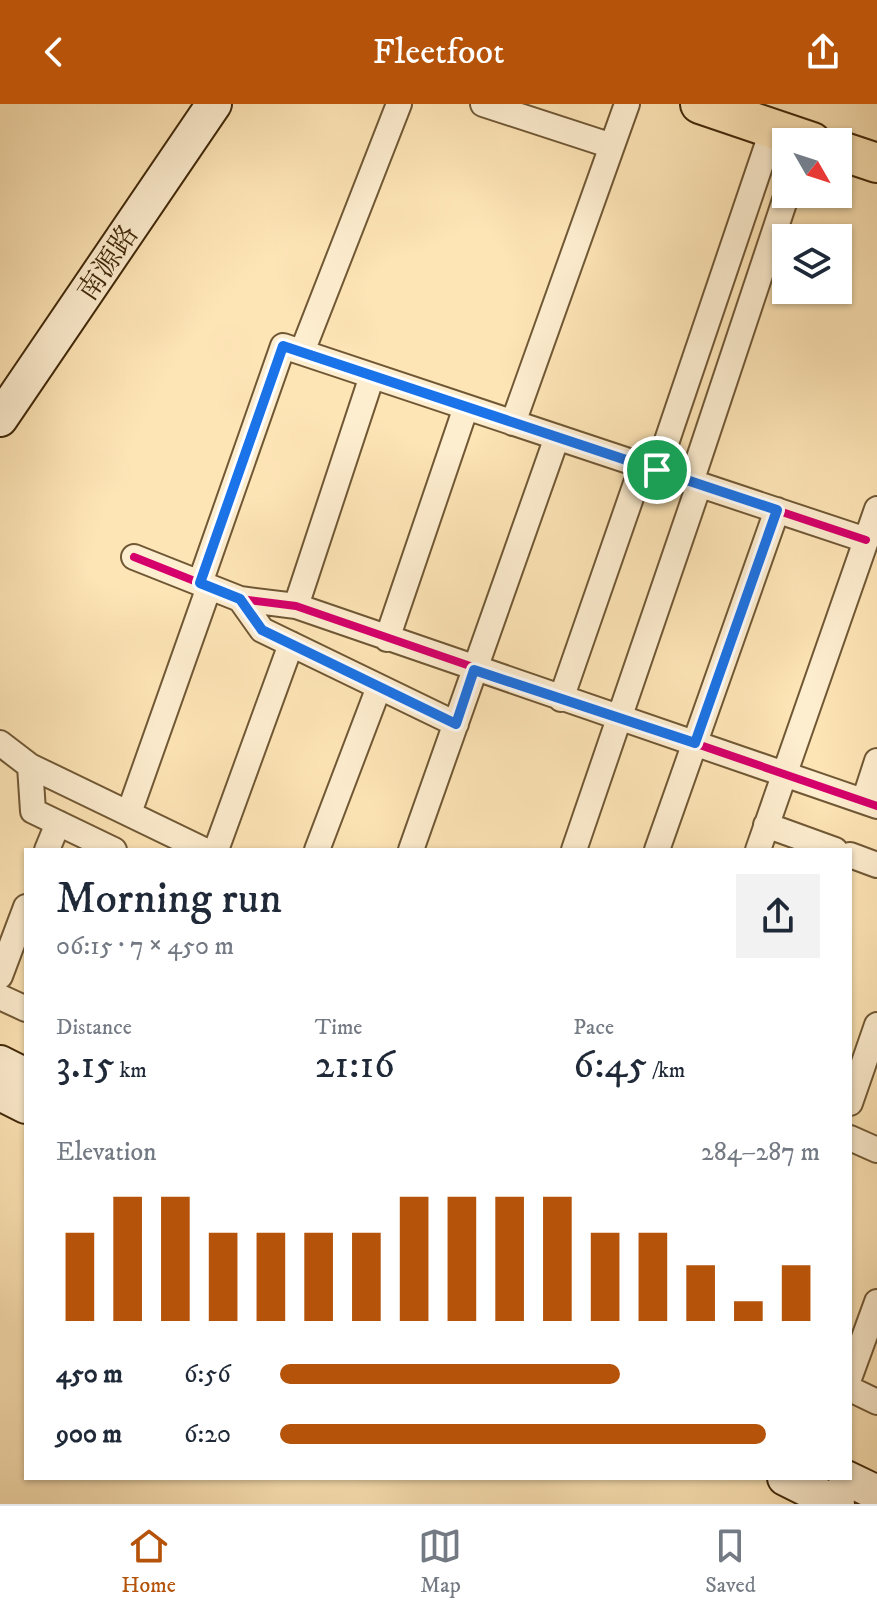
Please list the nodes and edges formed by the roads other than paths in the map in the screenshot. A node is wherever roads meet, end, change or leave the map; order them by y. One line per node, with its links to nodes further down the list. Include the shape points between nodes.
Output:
1 (188, 104): 15 (main road, 南源路)
2 (214, 104): 17 (main road, 南源路)
3 (399, 104): 13 (street)
4 (483, 104): 8 (street)
5 (627, 104): 8 (street)
6 (710, 106): 7 (main road)
7 (772, 128)
8 (612, 146): 18 (street)
9 (852, 155): 10 (main road)
10 (877, 163)
11 (774, 208): 20 (street)
12 (783, 208): 21 (street)
13 (302, 352): 14 (street); 26 (street, via 283,346)
14 (372, 376): 16 (street); 28 (street)
15 (0, 381)
16 (466, 407): 18 (street); 29 (street)
17 (0, 419)
18 (513, 423): 19 (street)
19 (557, 437): 20 (street); 31 (street)
20 (650, 468): 21 (street); 33 (street)
21 (695, 483): 23 (street); 34 (street)
22 (877, 509): 24 (street)
23 (777, 510): 24 (street); 37 (street)
24 (869, 548): 40 (street)
25 (134, 557): 26 (street)
26 (205, 585): 27 (street); 42 (street)
27 (240, 599): 28 (street); 30 (street, via 262,630)
28 (296, 606): 29 (street)
29 (387, 639): 31 (street)
30 (291, 644): 32 (street); 48 (street)
31 (474, 670): 33 (street); 35 (street)
32 (379, 687): 35 (street); 49 (street)
33 (561, 699): 34 (street)
34 (617, 718): 37 (street); 51 (street)
35 (456, 724): 50 (street)
36 (0, 743): 39 (street)
37 (695, 743): 40 (street); 52 (street)
38 (877, 761): 41 (street)
39 (30, 766): 42 (street); 43 (street, via 33,811)
40 (785, 773): 41 (street); 44 (street)
41 (870, 803)
42 (129, 813): 47 (street)
43 (58, 823): 45 (street); 46 (street)
44 (766, 825): 53 (street); 54 (street)
45 (48, 848)
46 (110, 848)
47 (200, 848)
48 (217, 848)
49 (318, 848)
50 (412, 848)
51 (575, 848)
52 (658, 848)
53 (759, 848)
54 (829, 848)
55 (852, 856): 56 (street)
56 (877, 865)
57 (24, 912): 58 (street)
58 (0, 976)
59 (0, 997): 60 (street)
60 (24, 1008)
61 (877, 1025): 64 (street)
62 (0, 1063): 63 (main road)
63 (24, 1075)
64 (859, 1088)
65 (0, 1093): 66 (main road)
66 (24, 1105)
67 (852, 1139): 68 (street)
68 (877, 1150)
69 (877, 1302): 70 (street)
70 (852, 1371)
71 (852, 1390): 72 (street)
72 (877, 1402)
73 (789, 1480): 76 (main road)
74 (850, 1480): 75 (main road)
75 (877, 1493)
76 (837, 1504)

